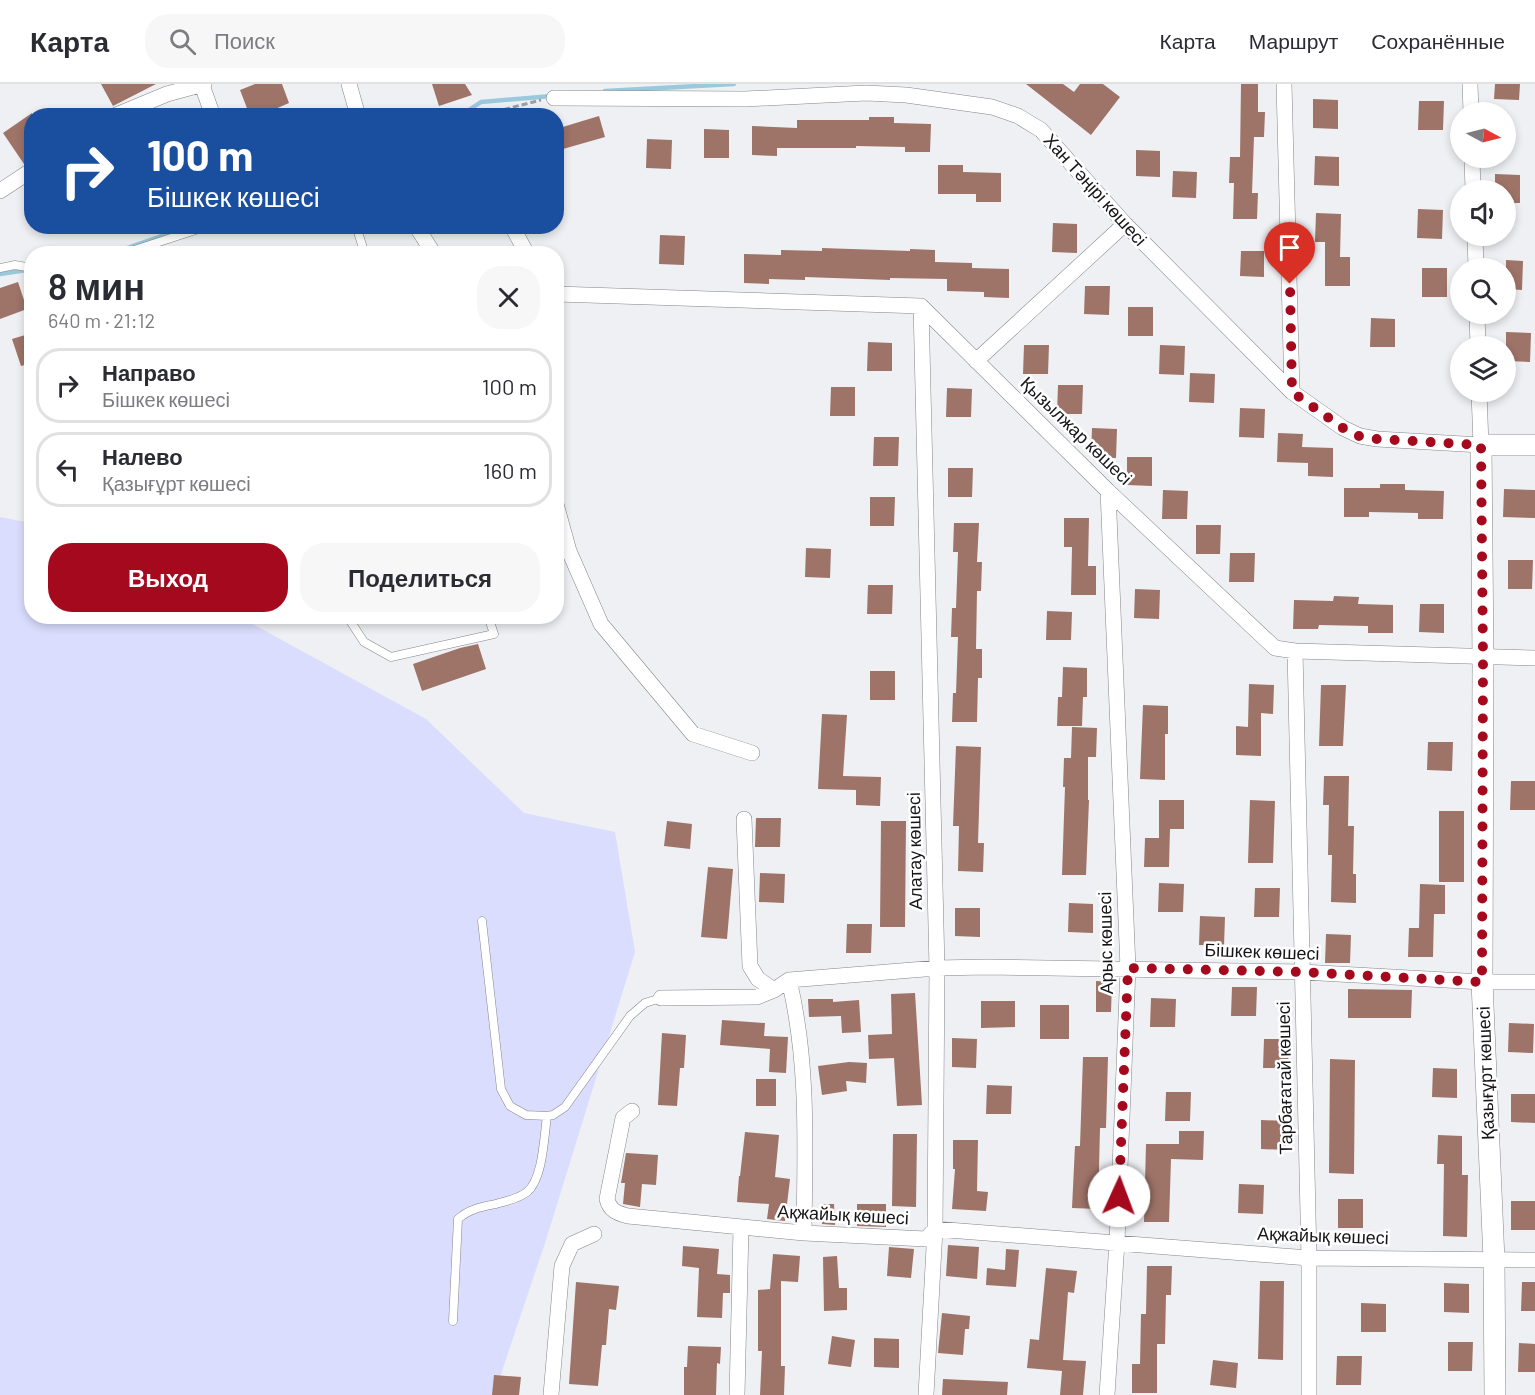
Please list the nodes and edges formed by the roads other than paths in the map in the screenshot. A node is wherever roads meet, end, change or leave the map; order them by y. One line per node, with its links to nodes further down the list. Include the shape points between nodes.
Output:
1 (203, 84): 6 (street); 10 (street)
2 (349, 84): 11 (street)
3 (1284, 84): 22 (street)
4 (1470, 84): 8 (street)
5 (866, 88): 7 (street, Хан Тәңірі көшесі, via 745,99); 14 (street, Хан Тәңірі көшесі, via 992,107 1018,116 1041,130)
6 (164, 89): 9 (street)
7 (554, 98)
8 (1471, 102)
9 (129, 108)
10 (210, 108)
11 (356, 108)
12 (24, 175): 13 (street)
13 (0, 190)
14 (1125, 224): 21 (street); 22 (street, Хан Тәңірі көшесі)
15 (183, 234): 16 (lane)
16 (147, 246)
17 (24, 267): 18 (lane)
18 (0, 268)
19 (564, 294): 20 (street)
20 (921, 306): 21 (street, Қызылжар көшесі); 36 (street, Алатау көшесі)
21 (976, 361): 26 (street, Қызылжар көшесі)
22 (1292, 392): 24 (street, Хан Тәңірі көшесі, via 1359,436)
23 (1479, 402): 24 (street, Қазығұрт көшесі)
24 (1481, 445): 25 (street, Хан Тәңірі көшесі); 31 (street, Қазығұрт көшесі)
25 (1535, 445)
26 (1108, 491): 30 (street, Қызылжар көшесі, via 1275,648); 37 (street, Арыс көшесі)
27 (564, 533): 33 (street, via 601,624 693,734)
28 (352, 624): 29 (lane, via 364,642 391,657 494,634)
29 (491, 624)
30 (1295, 651): 31 (street, Қызылжар көшесі); 38 (street, Тарбағатай көшесі)
31 (1483, 658): 32 (street, Қызылжар көшесі); 40 (street, Қазығұрт көшесі)
32 (1535, 658)
33 (752, 753)
34 (744, 819): 42 (street, via 750,966 758,979)
35 (482, 921): 45 (lane, via 501,1089 510,1106 526,1115)
36 (937, 968): 37 (street, Бішкек көшесі); 39 (street, Бішкек көшесі); 47 (street, Алатау көшесі)
37 (1128, 968): 38 (street, Бішкек көшесі); 50 (street, Арыс көшесі)
38 (1302, 972): 40 (street, Бішкек көшесі); 51 (street, Тарбағатай көшесі)
39 (789, 980): 42 (street); 48 (street, via 798,1017 806,1108)
40 (1482, 982): 41 (street, Бішкек көшесі); 52 (street, Қазығұрт көшесі)
41 (1535, 982)
42 (774, 990): 43 (street, via 757,997)
43 (661, 998): 45 (lane, via 645,1003 630,1016 565,1107)
44 (632, 1111): 46 (street, Ақжайық көшесі, via 623,1118 607,1199 609,1208 628,1216)
45 (547, 1116): 54 (lane, via 539,1169 527,1192 467,1211 458,1219)
46 (741, 1228): 48 (street, Ақжайық көшесі); 56 (street)
47 (935, 1229): 48 (street, Ақжайық көшесі, via 926,1239); 50 (street, Ақжайық көшесі); 57 (street, Алатау көшесі)
48 (804, 1233)
49 (594, 1234): 55 (street, via 572,1244 562,1266)
50 (1117, 1242): 51 (street, Ақжайық көшесі); 58 (street, Арыс көшесі)
51 (1309, 1258): 52 (street, Ақжайық көшесі); 59 (street, Тарбағатай көшесі)
52 (1494, 1260): 53 (street, Ақжайық көшесі); 60 (street, Қазығұрт көшесі)
53 (1535, 1260)
54 (453, 1321)
55 (551, 1395)
56 (737, 1395)
57 (926, 1395)
58 (1107, 1395)
59 (1309, 1395)
60 (1495, 1395)

